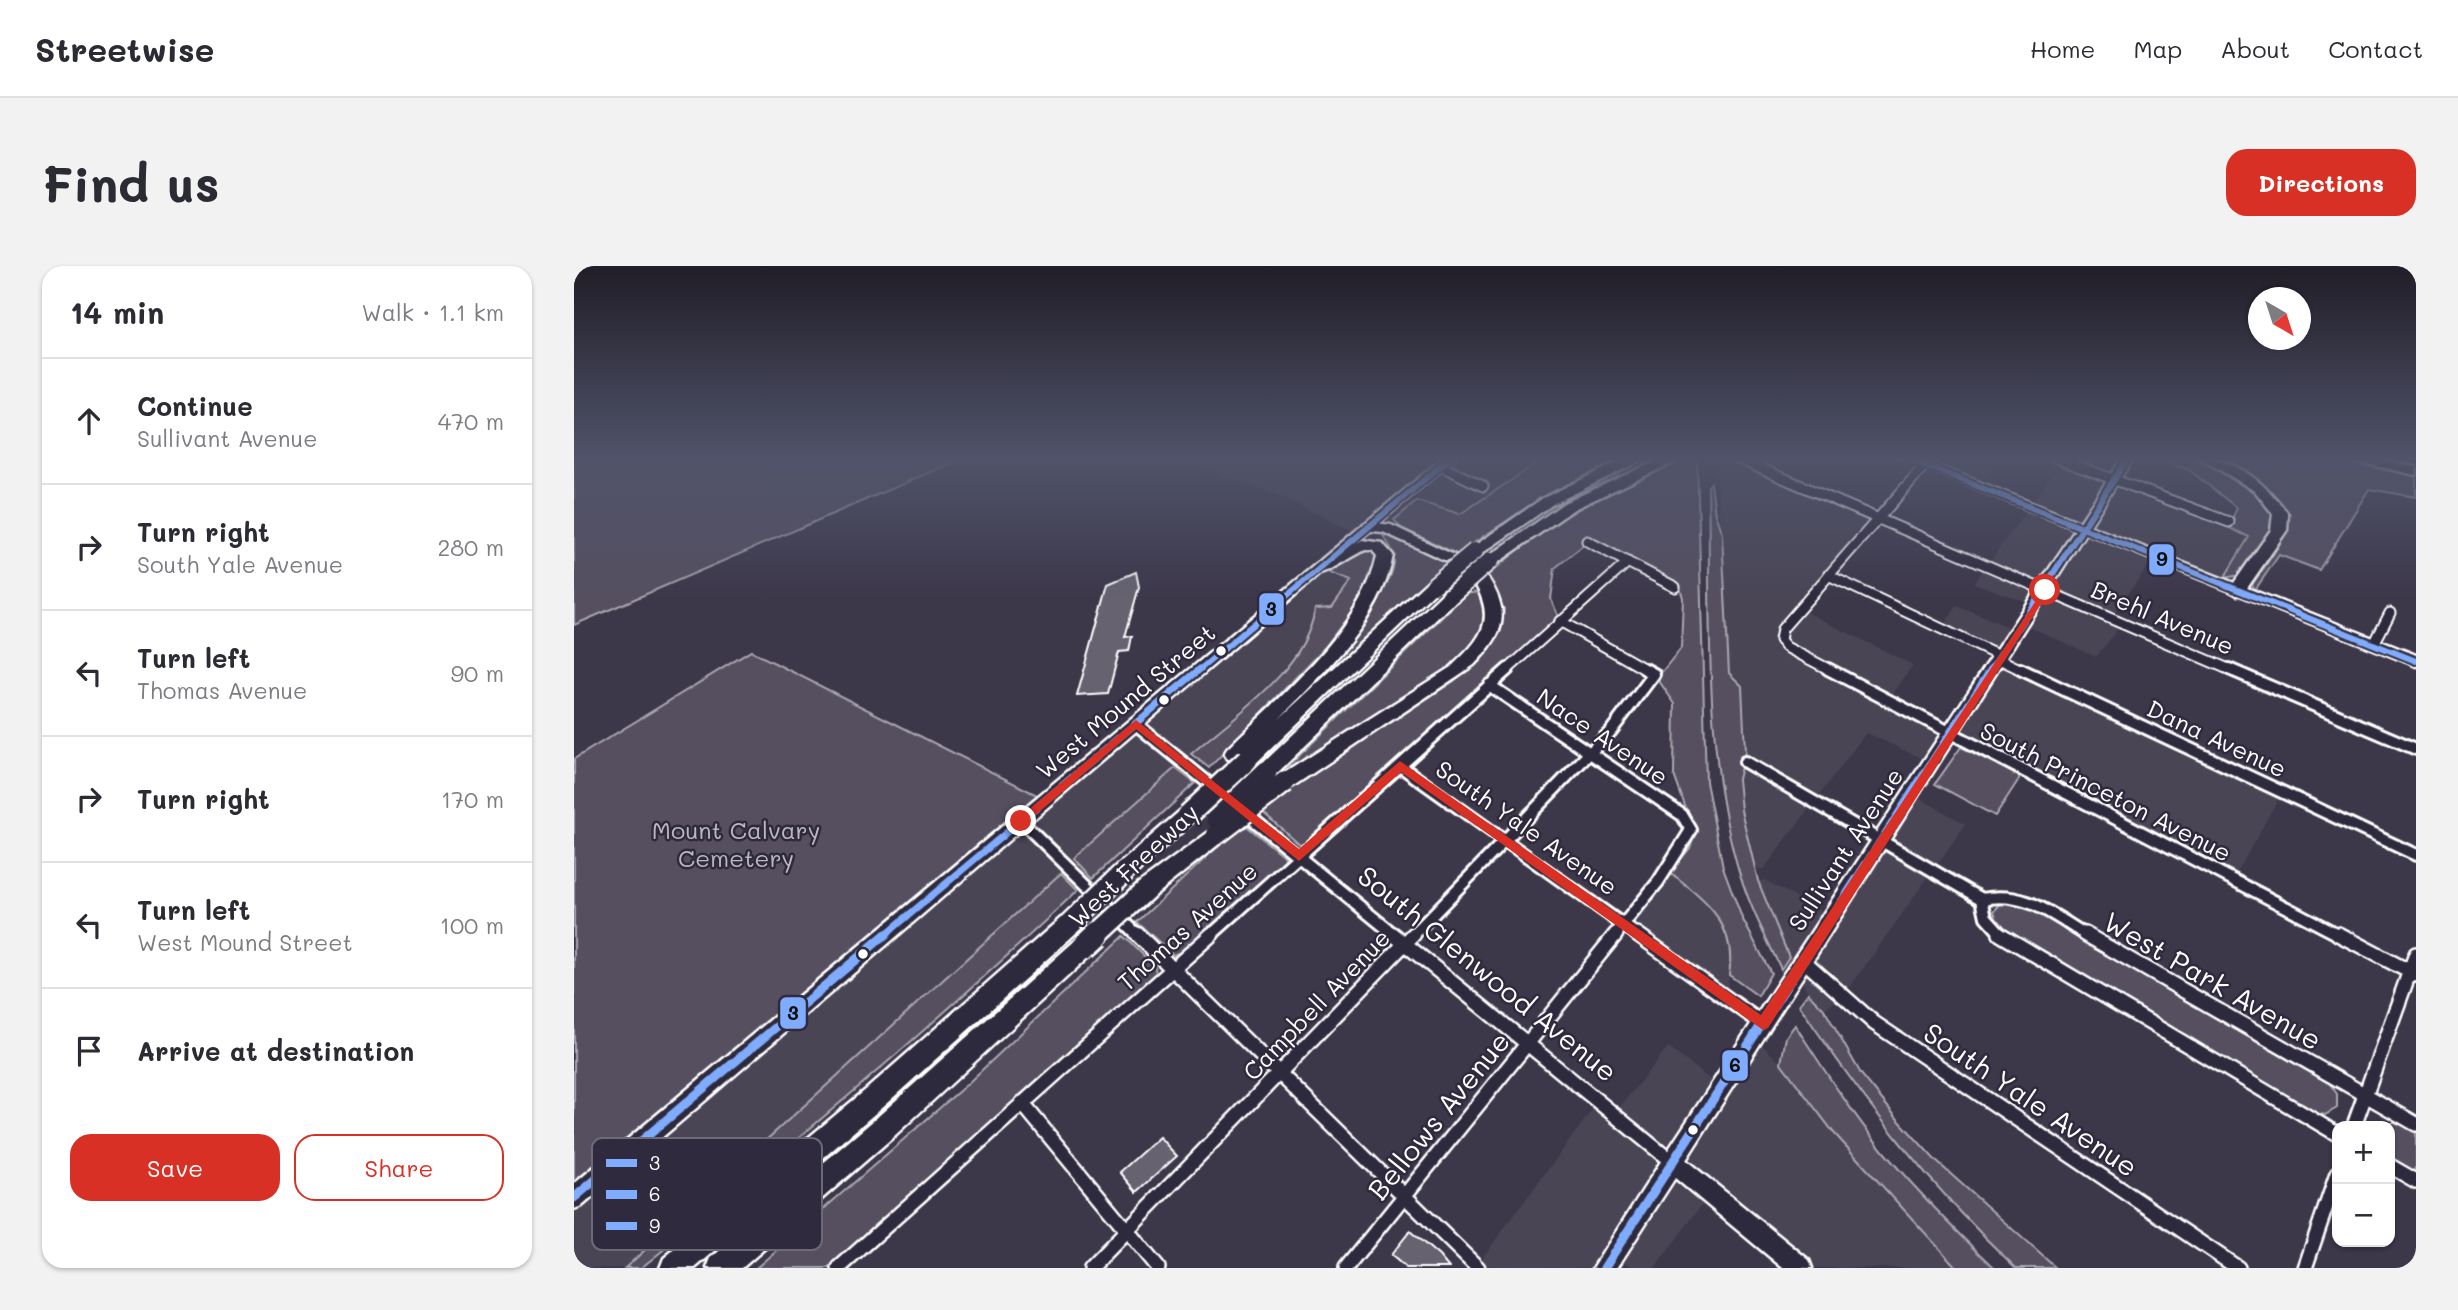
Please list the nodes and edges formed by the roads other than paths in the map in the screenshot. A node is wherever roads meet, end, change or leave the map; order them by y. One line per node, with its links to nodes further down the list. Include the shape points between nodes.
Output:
1 (1395, 505): 12 (main road, West Mound Street)
2 (1543, 505): 34 (highway, West Freeway, bridge, via 1434,585)
3 (1571, 505): 39 (highway, West Freeway, bridge, via 1490,561 1449,597 1267,771)
4 (1846, 505): 10 (street, Brehl Avenue)
5 (1889, 505): 10 (street)
6 (2027, 505): 13 (main road)
7 (2099, 505): 13 (main road, Sullivant Avenue)
8 (2182, 505): 11 (street)
9 (2274, 505): 23 (highway, via 2281,514 2279,530)
10 (1877, 518): 19 (street); 22 (street, Brehl Avenue)
11 (2229, 522)
12 (1368, 527): 15 (highway, via 1382,541); 16 (highway, via 1386,528); 18 (main road, West Mound Street)
13 (2083, 529): 22 (main road, Sullivant Avenue); 23 (main road)
14 (1587, 541): 17 (street)
15 (1385, 555): 18 (highway, via 1377,546 1362,545); 34 (highway, via 1382,575 1356,620)
16 (1450, 557)
17 (1628, 562): 21 (street); 25 (street, Thomas Avenue)
18 (1322, 567): 30 (main road, West Mound Street)
19 (1828, 575): 27 (street, Dana Avenue); 31 (street, South Princeton Avenue, via 1782,629 1780,640)
20 (1482, 582): 39 (highway, bridge, via 1493,599 1496,616 1475,654 1432,688)
21 (1675, 587)
22 (2045, 590): 27 (main road, Sullivant Avenue); 32 (street, Brehl Avenue)
23 (2237, 590): 26 (main road)
24 (2390, 613): 26 (street)
25 (1560, 621): 29 (street, Thomas Avenue); 33 (street, Campbell Avenue, via 1654,674 1612,731)
26 (2374, 644): 28 (main road)
27 (2000, 658): 31 (main road, Sullivant Avenue); 42 (street, Dana Avenue)
28 (2416, 661)
29 (1489, 685): 33 (street, Nace Avenue); 36 (street, Thomas Avenue)
30 (1136, 723): 37 (main road, West Mound Street); 43 (street, South Glenwood Avenue)
31 (1951, 735): 41 (main road, Sullivant Avenue); 50 (street, South Princeton Avenue)
32 (2416, 749)
33 (1590, 752): 38 (street, Nace Avenue); 40 (street, Campbell Avenue)
34 (1240, 757): 60 (highway, West Freeway, bridge, via 1069,925)
35 (1745, 762): 41 (street)
36 (1400, 766): 40 (street, South Yale Avenue); 43 (street, Thomas Avenue)
37 (1021, 821): 49 (street); 59 (main road, West Mound Street)
38 (1690, 825): 45 (street, Bellows Avenue, via 1686,842)
39 (1212, 832): 63 (highway, West Freeway, bridge)
40 (1504, 839): 45 (street, South Yale Avenue); 46 (street, Campbell Avenue)
41 (1882, 841): 44 (street); 48 (main road, Sullivant Avenue)
42 (2416, 855)
43 (1299, 856): 46 (street, South Glenwood Avenue); 49 (street, Thomas Avenue)
44 (1982, 899): 54 (street, West Park Avenue, via 2020,897); 58 (street, via 1986,917 1998,933)
45 (1623, 924): 51 (street, South Yale Avenue); 52 (street, Bellows Avenue)
46 (1405, 942): 52 (street, South Glenwood Avenue); 53 (street, Campbell Avenue)
47 (2416, 954): 50 (street)
48 (1804, 961): 51 (main road, Sullivant Avenue); 81 (street, South Yale Avenue, via 1874,1023)
49 (1171, 968): 53 (street); 55 (street, Thomas Avenue)
50 (2413, 973): 54 (street)
51 (1763, 1024): 61 (main road, Sullivant Avenue)
52 (1528, 1043): 61 (street, South Glenwood Avenue); 67 (street, Bellows Avenue)
53 (1279, 1074): 67 (street); 69 (street, Campbell Avenue)
54 (2366, 1095): 56 (street); 57 (street, West Park Avenue)
55 (1022, 1103): 69 (street); 74 (street, Thomas Avenue)
56 (2356, 1121)
57 (2416, 1124)
58 (2332, 1131)
59 (645, 1138)
60 (822, 1143)
61 (1672, 1162): 79 (main road, Sullivant Avenue); 80 (main road, South Glenwood Avenue)
62 (2395, 1169): 64 (street)
63 (822, 1181)
64 (2416, 1181)
65 (592, 1183): 68 (main road, West Mound Street)
66 (2334, 1184): 82 (street)
67 (1404, 1196): 77 (street, Bellows Avenue); 78 (street)
68 (574, 1198)
69 (1127, 1230): 75 (street, Campbell Avenue); 76 (street)
70 (695, 1250): 72 (highway, West Freeway, bridge)
71 (742, 1250): 73 (highway, West Freeway, bridge)
72 (674, 1268)
73 (721, 1268)
74 (839, 1268)
75 (1090, 1268)
76 (1158, 1268)
77 (1346, 1268)
78 (1478, 1268)
79 (1604, 1268)
80 (1801, 1268)
81 (2238, 1268)
82 (2305, 1268)

